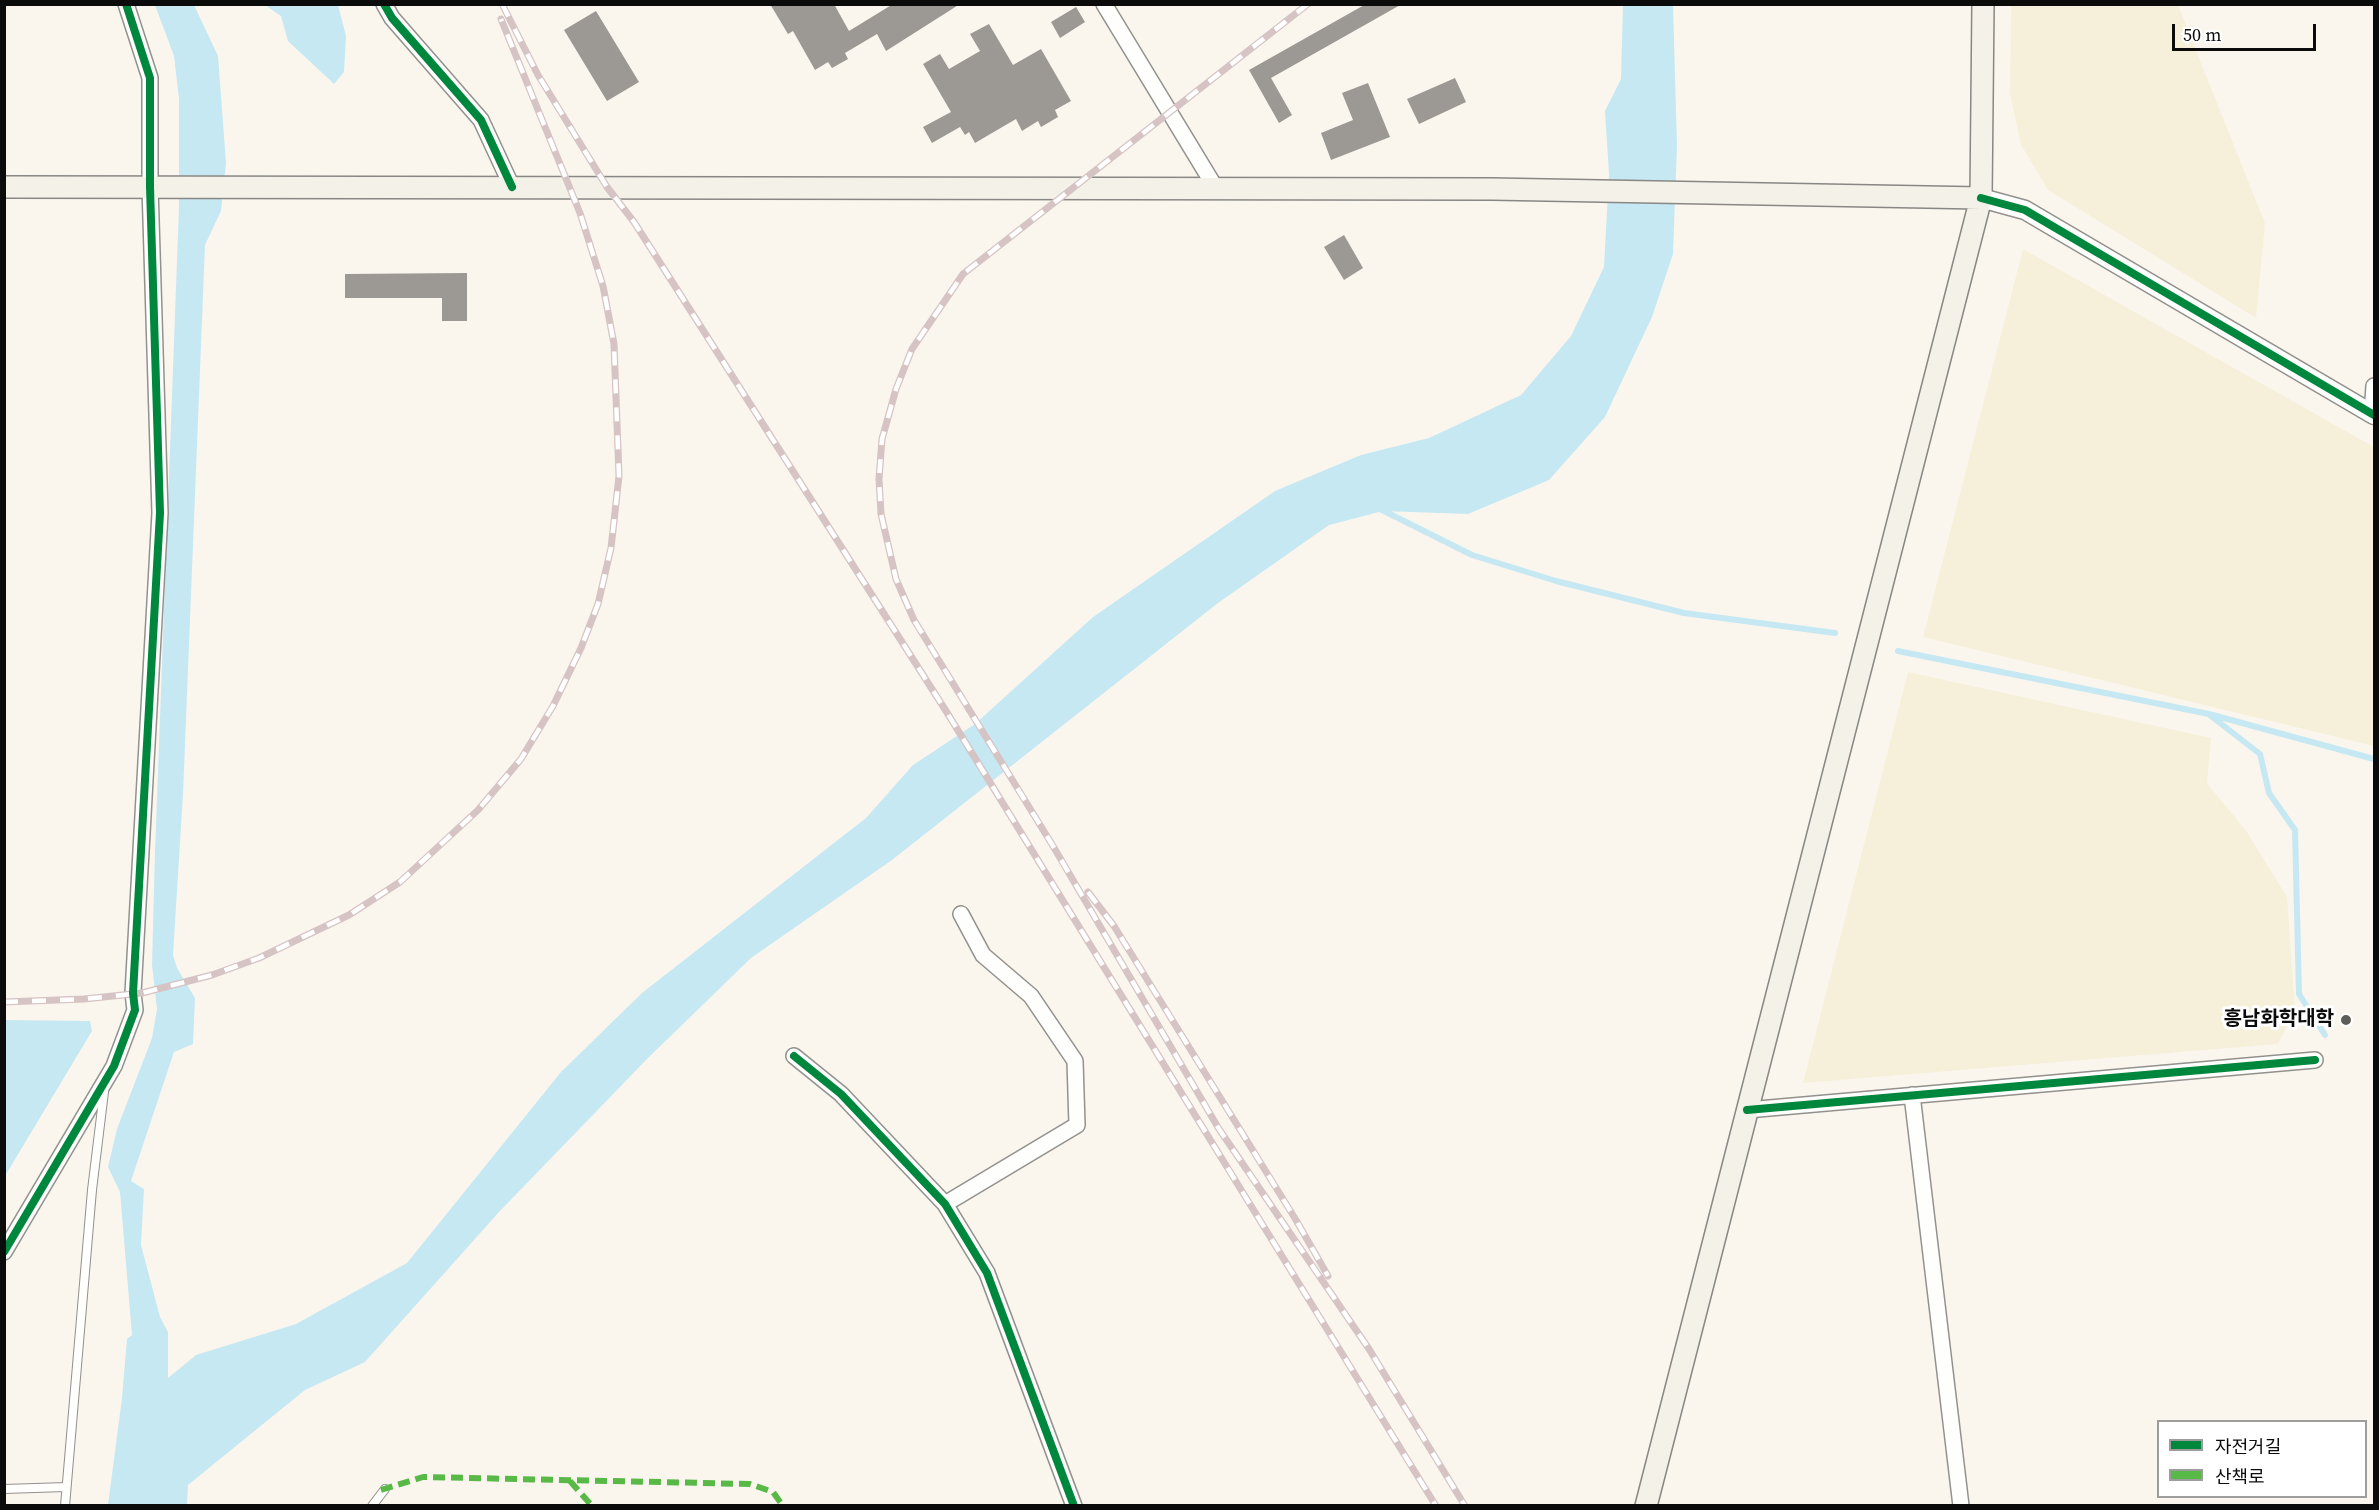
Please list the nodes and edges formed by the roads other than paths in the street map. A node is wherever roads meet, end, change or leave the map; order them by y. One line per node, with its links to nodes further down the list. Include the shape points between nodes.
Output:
1 (126, 4): 6 (street, via 150,78)
2 (384, 4): 7 (street, via 481,120)
3 (1104, 4): 8 (street)
4 (1983, 4): 9 (main road)
5 (4, 186): 6 (main road)
6 (157, 187): 7 (main road); 15 (street, via 160,513 135,1010)
7 (512, 187): 8 (main road)
8 (1215, 187): 9 (main road)
9 (1981, 198): 11 (street, via 2025,210); 17 (main road)
10 (2374, 386): 11 (street)
11 (2373, 414)
12 (962, 914): 18 (street, via 983,955 1031,996 1075,1062 1077,1125)
13 (794, 1056): 18 (street, via 841,1094)
14 (2315, 1060): 16 (street)
15 (105, 1082): 19 (street); 20 (lane)
16 (1912, 1095): 17 (street); 27 (street)
17 (1747, 1110): 26 (main road)
18 (945, 1204): 25 (street, via 987,1273)
19 (4, 1252)
20 (66, 1487): 21 (lane); 23 (lane)
21 (4, 1488)
22 (385, 1489): 24 (lane)
23 (65, 1506)
24 (372, 1506)
25 (1074, 1506)
26 (1646, 1506)
27 (1961, 1506)

